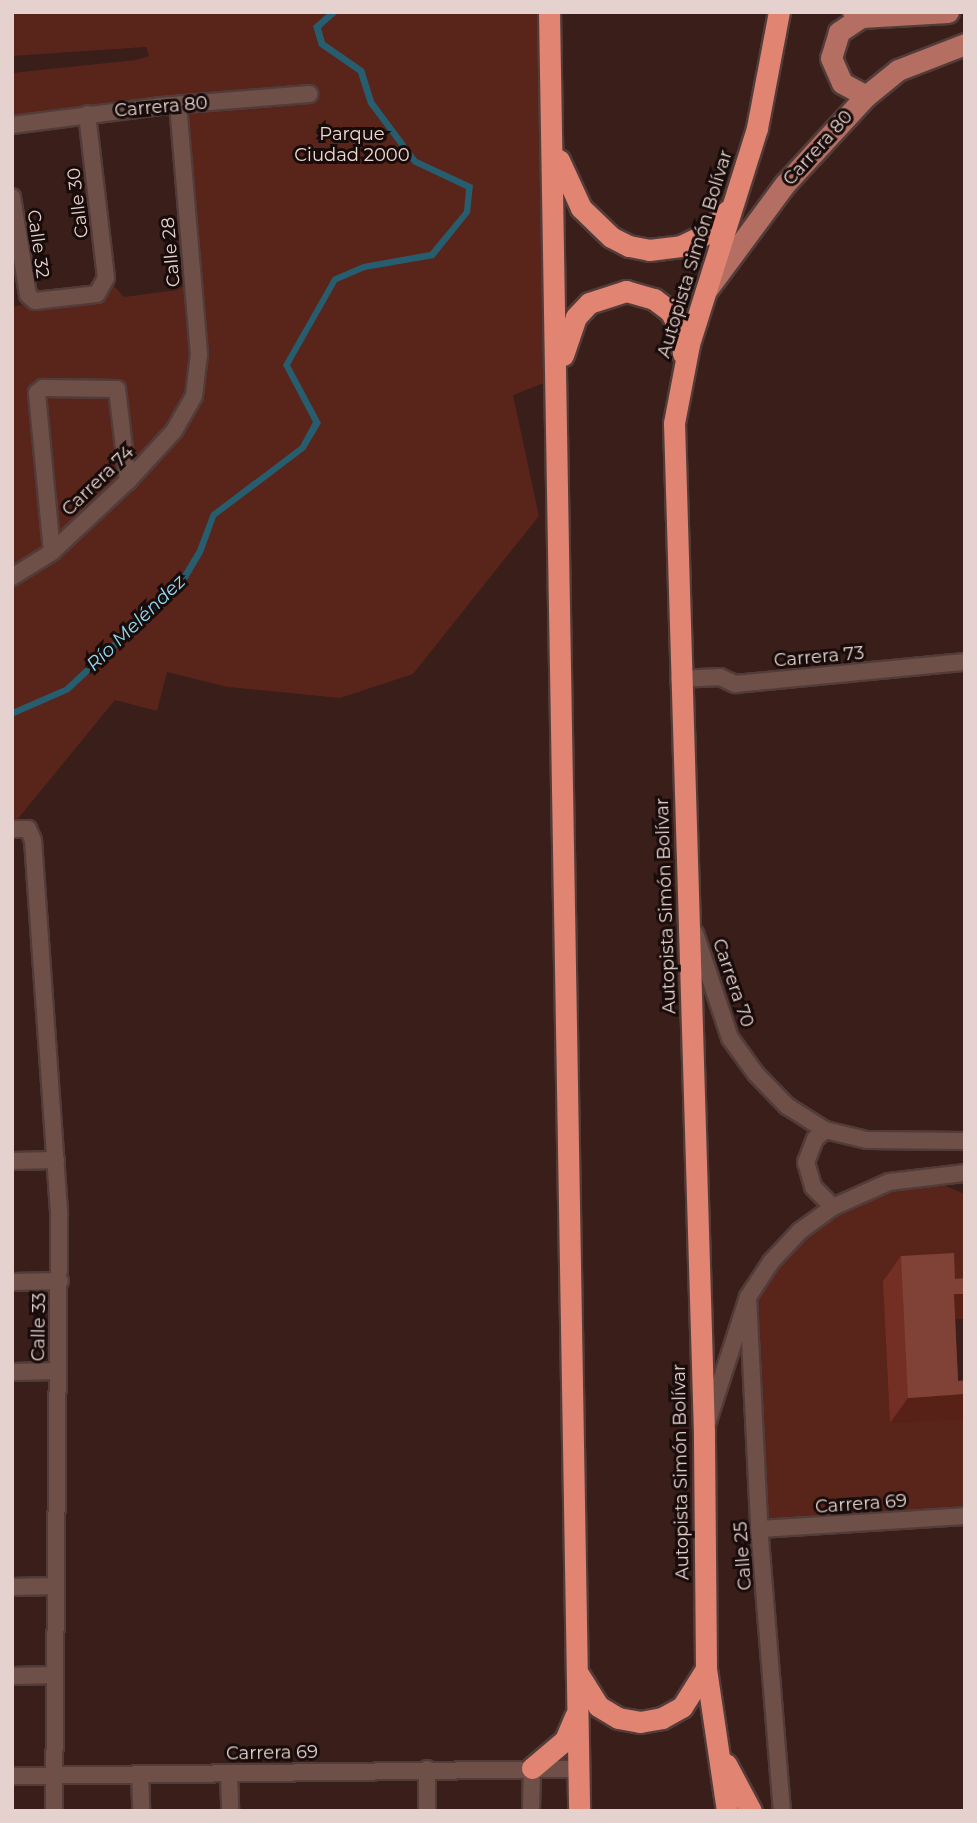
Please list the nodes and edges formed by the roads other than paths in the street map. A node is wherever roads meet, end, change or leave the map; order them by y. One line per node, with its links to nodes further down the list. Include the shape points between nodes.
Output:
1 (549, 12): 11 (highway)
2 (779, 12): 12 (highway, Autopista Simón Bolívar, via 757,128)
3 (948, 12): 4 (main road)
4 (857, 14): 7 (main road, via 839,32 831,58 842,83)
5 (965, 44): 7 (main road, Carrera 80, via 898,70)
6 (310, 94): 8 (street, Carrera 80)
7 (866, 96): 14 (main road, Carrera 80, via 785,184)
8 (178, 105): 9 (street, Carrera 80); 17 (street, Calle 28, via 199,354)
9 (87, 114): 10 (street, Carrera 80); 15 (street, Calle 30, via 104,288 97,294 35,301)
10 (12, 125)
11 (553, 141): 12 (highway, via 581,208 611,237 640,248 669,249 701,237 723,219); 16 (highway)
12 (739, 186): 14 (highway, Autopista Simón Bolívar)
13 (12, 197): 15 (street, Calle 32)
14 (704, 293): 18 (highway, Autopista Simón Bolívar)
15 (27, 295)
16 (556, 379): 18 (highway, via 568,334 582,310 606,294 636,292 663,304 680,329 683,348); 42 (highway)
17 (194, 396): 19 (street, Carrera 74, via 174,431)
18 (677, 401): 23 (highway, Autopista Simón Bolívar)
19 (128, 481): 20 (street, Carrera 74); 20 (street, via 117,389 43,388 37,393)
20 (52, 552): 21 (street, Carrera 74)
21 (12, 577)
22 (965, 662): 23 (street, Carrera 73, via 735,684 720,677)
23 (679, 679): 25 (highway, Autopista Simón Bolívar)
24 (12, 829): 28 (street, Calle 33, via 28,829 33,845)
25 (691, 920): 26 (street, Carrera 70, via 716,1006 742,1056 771,1091); 37 (highway, Autopista Simón Bolívar)
26 (825, 1130): 27 (street, Carrera 70, via 867,1140); 31 (street, via 815,1139 806,1162 813,1187)
27 (965, 1141)
28 (56, 1160): 29 (street); 32 (street, Calle 33)
29 (12, 1161)
30 (965, 1173): 31 (street, via 889,1182)
31 (833, 1207): 34 (street, via 800,1231 771,1262)
32 (60, 1280): 33 (street); 35 (street, Calle 33)
33 (12, 1282)
34 (748, 1297): 37 (street); 39 (street, Calle 25)
35 (58, 1371): 36 (street); 40 (street, Calle 33)
36 (12, 1372)
37 (704, 1433): 43 (highway, Autopista Simón Bolívar)
38 (965, 1516): 39 (street, Carrera 69)
39 (760, 1529): 63 (street, Calle 25)
40 (56, 1586): 41 (street); 44 (street, Calle 33)
41 (12, 1587)
42 (575, 1666): 43 (highway, via 598,1706 640,1722 662,1718 682,1707); 46 (highway)
43 (706, 1668): 47 (highway, Autopista Simón Bolívar)
44 (55, 1675): 45 (street); 51 (street, Calle 33)
45 (12, 1676)
46 (576, 1711): 48 (highway, via 565,1740); 50 (highway)
47 (714, 1740): 61 (highway, Autopista Simón Bolívar); 62 (highway)
48 (532, 1768): 49 (street, Carrera 69); 50 (street, Carrera 69); 59 (street)
49 (427, 1769): 53 (street, Carrera 69); 58 (street)
50 (578, 1769): 60 (highway)
51 (53, 1774): 52 (street, Carrera 69); 54 (street, Carrera 69); 55 (street, Calle 33)
52 (140, 1774): 53 (street, Carrera 69); 56 (street)
53 (229, 1774): 57 (street)
54 (12, 1776)
55 (54, 1811)
56 (141, 1811)
57 (230, 1811)
58 (427, 1811)
59 (531, 1811)
60 (579, 1811)
61 (727, 1811)
62 (751, 1811)
63 (782, 1811)

